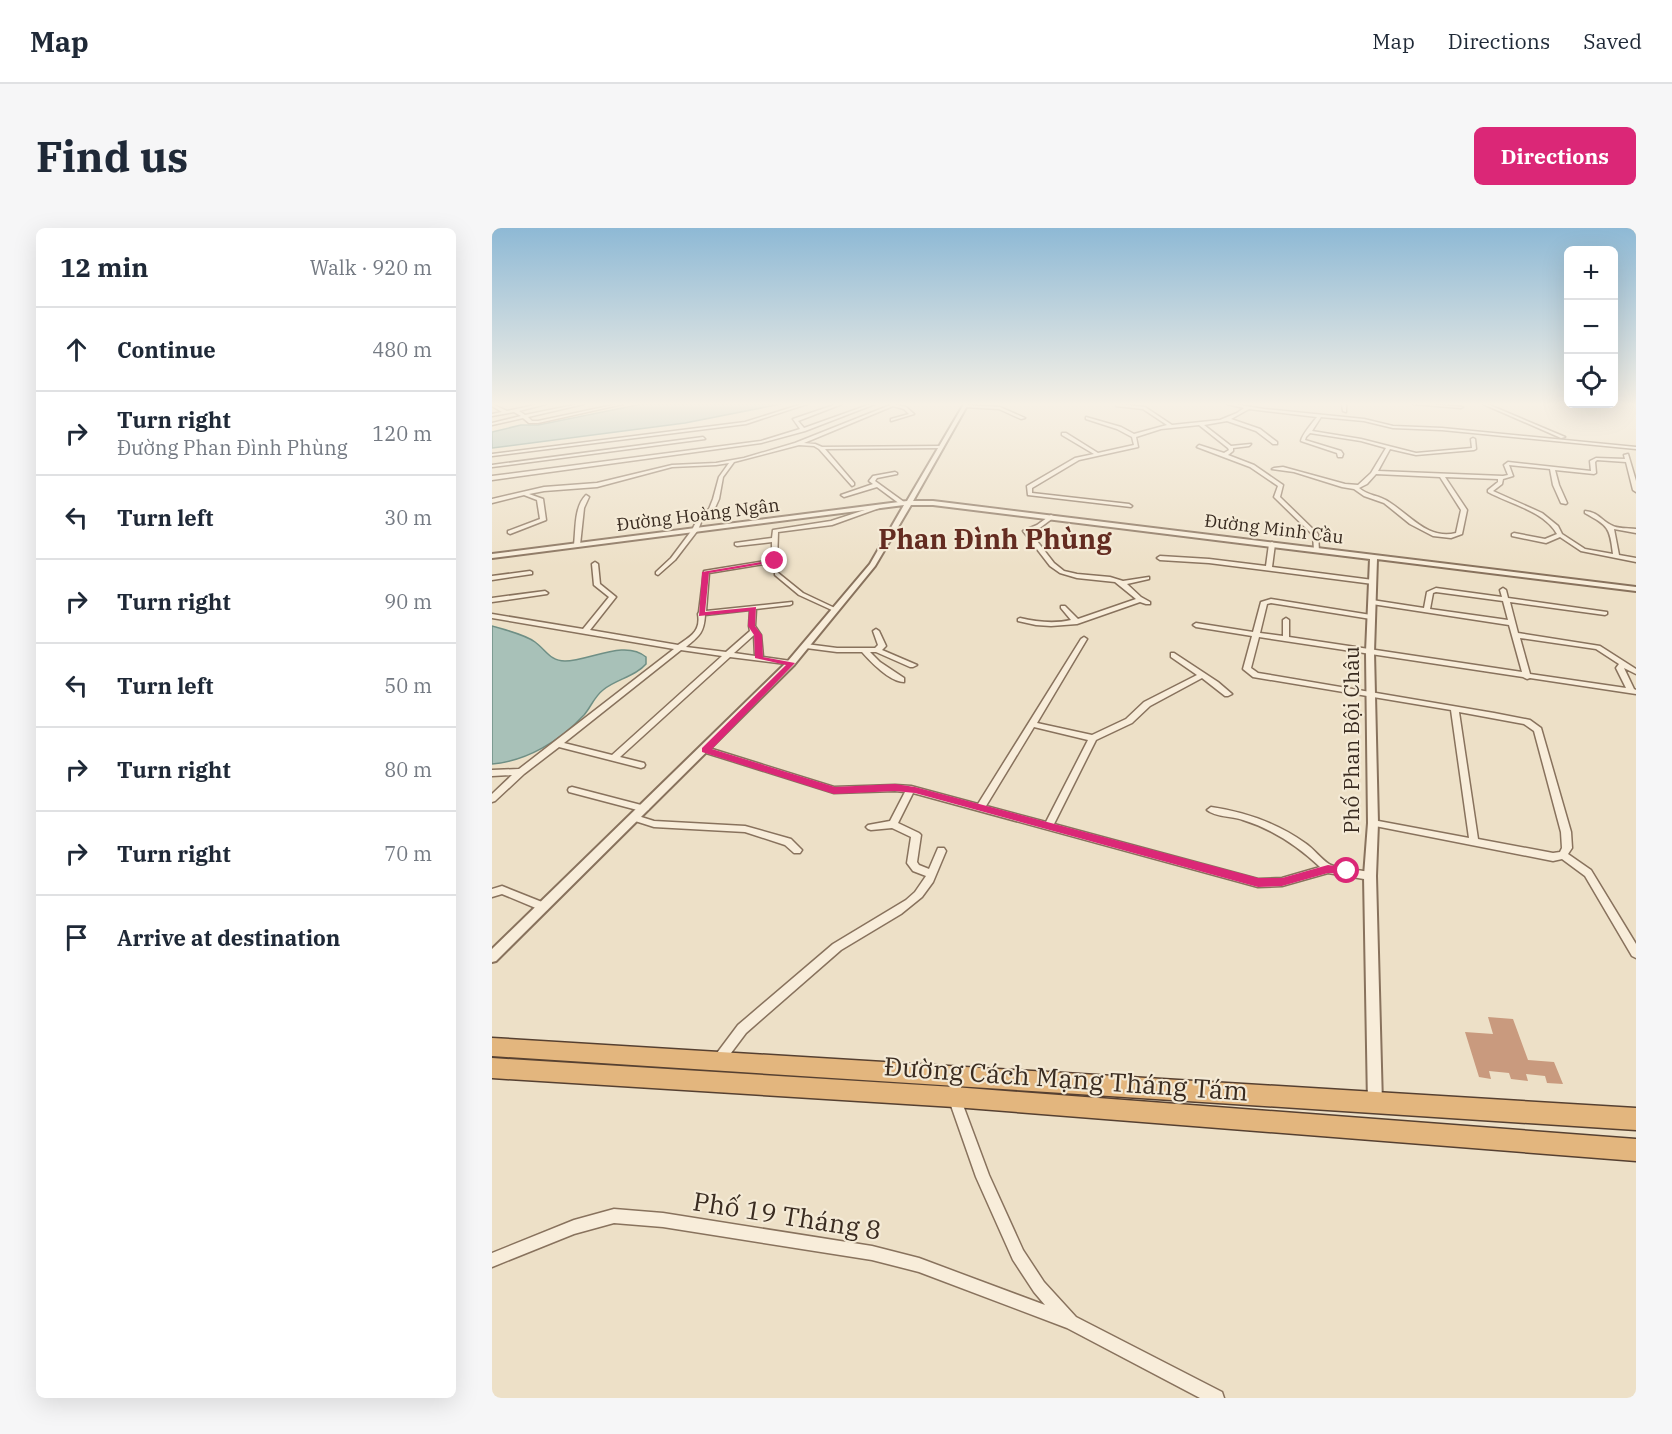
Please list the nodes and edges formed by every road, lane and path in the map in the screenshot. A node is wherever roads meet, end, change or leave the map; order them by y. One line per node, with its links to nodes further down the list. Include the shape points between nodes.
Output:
1 (548, 459): 11 (street)
2 (639, 459): 17 (street)
3 (744, 459): 9 (street)
4 (830, 459): 19 (street)
5 (934, 459): 27 (street)
6 (1080, 459): 30 (street, via 1033,483 1030,494)
7 (1234, 459): 44 (street, via 1281,486 1277,497 1316,535)
8 (1382, 459): 14 (street)
9 (735, 461): 23 (street, via 672,466 597,485); 35 (street, via 721,477 715,502)
10 (1627, 461): 12 (street, via 1596,459 1592,461 1594,473); 22 (street)
11 (492, 466)
12 (1552, 467): 18 (street, via 1508,463 1510,476); 28 (street)
13 (1274, 469): 21 (street, via 1288,468)
14 (1374, 472): 16 (street); 21 (street)
15 (895, 473): 20 (street, via 875,477 872,481)
16 (1442, 476): 18 (street); 21 (street, via 1464,510 1459,534 1426,531 1387,502 1365,496)
17 (492, 478)
18 (1502, 478): 39 (street, via 1490,491 1543,517 1557,526)
19 (852, 484)
20 (877, 485): 24 (street); 27 (street)
21 (1355, 487)
22 (1636, 490)
23 (520, 494): 26 (street); 37 (street, via 540,499 543,520)
24 (844, 495)
25 (586, 497): 43 (street)
26 (492, 501)
27 (905, 503): 29 (street, Đường Hoàng Ngân); 32 (street, Đường Minh Cầu); 70 (street, via 873,564)
28 (1564, 503)
29 (882, 506): 33 (street, Đường Hoàng Ngân); 40 (street)
30 (1129, 506)
31 (1587, 512): 34 (street)
32 (1051, 517): 42 (street, Đường Minh Cầu); 58 (street, via 1026,531 1054,567 1067,574)
33 (774, 520): 35 (street, Đường Hoàng Ngân); 40 (street)
34 (1611, 527): 36 (street); 46 (street)
35 (695, 530): 43 (street, Đường Hoàng Ngân); 53 (street)
36 (1636, 531)
37 (510, 532)
38 (1514, 535): 39 (street, via 1546,541)
39 (1560, 535): 46 (street, via 1583,550)
40 (775, 536): 41 (street); 73 (street, via 775,561 706,572)
41 (737, 544)
42 (1272, 544): 44 (street, Đường Minh Cầu); 51 (street)
43 (577, 546): 45 (street, Đường Hoàng Ngân)
44 (1317, 550): 47 (street, Đường Minh Cầu)
45 (492, 556)
46 (1616, 556): 49 (street)
47 (1374, 557): 57 (street, Phố Phan Bội Châu); 59 (street, Đường Minh Cầu)
48 (1160, 558): 51 (street)
49 (1636, 560)
50 (595, 564): 83 (street, via 597,585 613,597)
51 (1269, 568): 57 (street)
52 (530, 573): 55 (street)
53 (658, 573)
54 (777, 574): 70 (street, via 801,594)
55 (492, 578)
56 (1147, 578): 58 (street)
57 (1373, 582): 65 (street, Phố Phan Bội Châu)
58 (1123, 583): 63 (street)
59 (1636, 589)
60 (1503, 590): 64 (street)
61 (545, 593): 62 (street)
62 (492, 600)
63 (1139, 600): 67 (street); 78 (street)
64 (1506, 600): 71 (street, via 1433,590); 72 (street); 79 (street)
65 (1372, 602): 71 (street); 75 (street, Phố Phan Bội Châu)
66 (790, 603): 69 (street)
67 (1148, 603)
68 (1063, 607): 78 (street)
69 (753, 608): 73 (street); 81 (street)
70 (836, 610): 88 (street)
71 (1427, 610): 79 (street)
72 (1605, 613)
73 (701, 614): 89 (street, via 699,632)
74 (492, 616): 83 (street)
75 (1371, 616): 84 (street, via 1269,601 1263,603); 92 (street, Phố Phan Bội Châu)
76 (1020, 620): 78 (street, via 1052,626)
77 (1286, 620): 87 (street)
78 (1077, 621)
79 (1512, 623): 85 (street)
80 (1196, 625): 84 (street)
81 (754, 631): 93 (street); 95 (street, via 758,635)
82 (876, 631): 90 (street, via 882,646)
83 (585, 632): 89 (street)
84 (1256, 634): 87 (street); 105 (street, via 1247,669 1251,673)
85 (1515, 634): 97 (street, via 1598,647); 101 (street)
86 (1084, 639): 107 (street)
87 (1286, 639): 92 (street)
88 (806, 646): 91 (street); 96 (street)
89 (681, 648): 93 (street); 109 (street)
90 (877, 650): 91 (street); 98 (street)
91 (865, 651): 102 (street)
92 (1370, 652): 101 (street); 105 (street, Phố Phan Bội Châu)
93 (731, 654): 95 (street); 111 (street)
94 (1174, 655): 100 (street)
95 (759, 658): 96 (street)
96 (791, 663): 110 (street)
97 (1623, 664): 99 (street); 103 (street, via 1622,675)
98 (913, 665)
99 (1636, 672)
100 (1201, 675): 104 (street); 108 (street, via 1147,704 1130,721)
101 (1527, 677): 103 (street)
102 (901, 680)
103 (1633, 691)
104 (1228, 694)
105 (1370, 694): 106 (street); 122 (street, Phố Phan Bội Châu)
106 (1455, 709): 126 (street); 129 (street, via 1522,721 1538,729 1566,832 1567,848)
107 (1031, 724): 108 (street); 118 (street)
108 (1093, 738): 124 (street)
109 (559, 744): 111 (street); 113 (street)
110 (706, 750): 115 (street, via 834,790); 119 (street)
111 (613, 758): 112 (street)
112 (641, 765)
113 (521, 772): 114 (street); 117 (street)
114 (492, 773)
115 (911, 789): 118 (street); 123 (street)
116 (572, 790): 119 (street)
117 (492, 799)
118 (980, 808): 124 (street)
119 (645, 809): 121 (street)
120 (1210, 810): 130 (street, via 1236,813 1282,833 1303,845)
121 (635, 818): 127 (street, via 654,824 745,829 788,842); 134 (street)
122 (1373, 823): 126 (street); 132 (street, Phố Phan Bội Châu)
123 (893, 824): 125 (street); 131 (street, via 916,835 912,863)
124 (1049, 825): 130 (street, via 1258,883 1282,882)
125 (871, 827)
126 (1474, 843): 129 (street, via 1540,855)
127 (797, 850)
128 (941, 851): 131 (street)
129 (1563, 855): 135 (street, via 1588,873)
130 (1328, 869): 132 (street)
131 (931, 874): 138 (street, via 913,899 852,935 760,1012)
132 (1370, 876): 141 (street, Phố Phan Bội Châu)
133 (492, 893): 134 (street, via 502,890)
134 (543, 907): 136 (street)
135 (1636, 953)
136 (492, 957)
137 (492, 1047): 138 (highway, Đường Cách Mạng Tháng Tám)
138 (717, 1061): 140 (highway, Đường Cách Mạng Tháng Tám)
139 (492, 1068): 140 (highway, Đường Cách Mạng Tháng Tám)
140 (955, 1087): 141 (highway, Đường Cách Mạng Tháng Tám); 143 (highway, Đường Cách Mạng Tháng Tám); 145 (street, via 983,1176 1018,1255 1039,1287)
141 (1375, 1104): 142 (highway, Đường Cách Mạng Tháng Tám)
142 (1636, 1119)
143 (1636, 1150)
144 (492, 1260): 145 (street, Phố 19 Tháng 8, via 574,1227 614,1216 663,1220 872,1253 919,1265)
145 (1071, 1322): 146 (street)
146 (1216, 1398)

